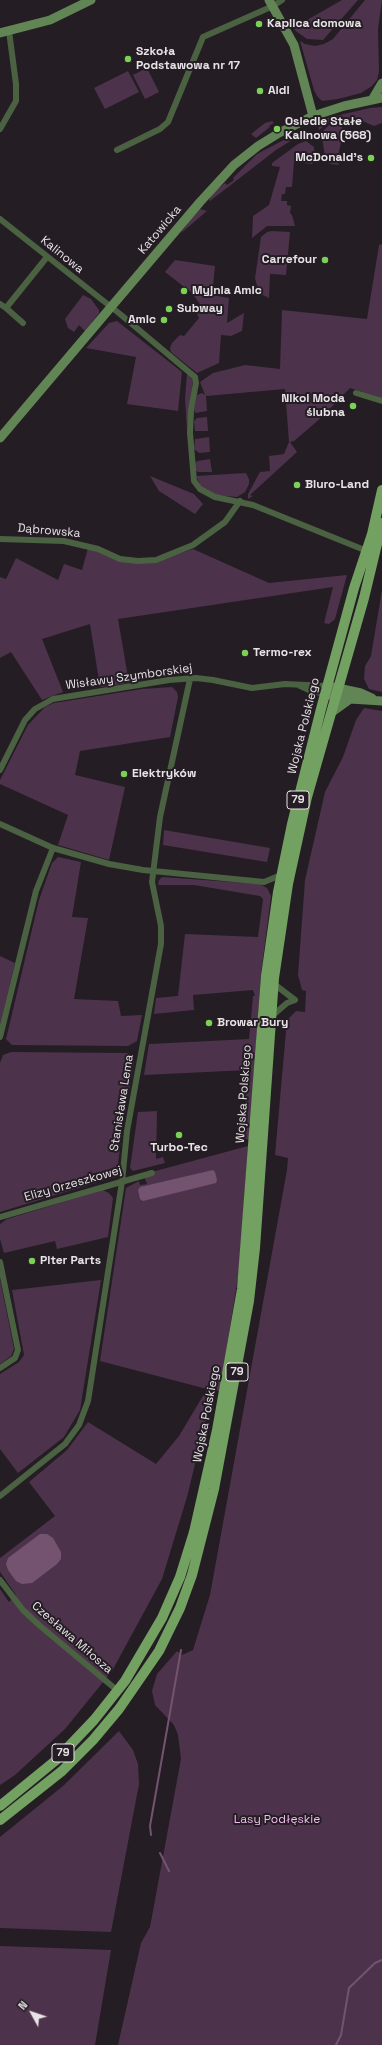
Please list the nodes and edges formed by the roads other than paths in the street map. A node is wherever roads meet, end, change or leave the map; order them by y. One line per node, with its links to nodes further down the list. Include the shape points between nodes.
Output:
1 (91, 0): 4 (street, via 50,20)
2 (282, 0): 3 (street)
3 (271, 3): 9 (street, via 294,45); 11 (street, via 203,37 168,122 160,129)
4 (3, 31): 10 (street, via 16,84 16,101)
5 (382, 83): 7 (street)
6 (382, 98): 7 (street, Katowicka)
7 (372, 100): 8 (street); 9 (street, Katowicka)
8 (382, 104)
9 (313, 116): 15 (street, Katowicka, via 258,146 229,170)
10 (0, 129)
11 (117, 150)
12 (0, 219): 13 (street, Kalinowa)
13 (47, 257): 14 (street); 15 (street, Kalinowa)
14 (3, 306): 16 (street)
15 (110, 307): 19 (street, Katowicka); 21 (street, Kalinowa, via 195,379 190,433 194,481 206,494)
16 (23, 323)
17 (356, 393): 18 (street)
18 (382, 401)
19 (0, 438)
20 (382, 490): 24 (main road, Wojska Polskiego / 79)
21 (240, 501): 23 (street, Dąbrowska, via 225,522 193,545 156,560 120,559 98,549 64,542); 24 (street)
22 (382, 521): 25 (main road, Wojska Polskiego / 79, via 364,598)
23 (0, 539)
24 (366, 551): 27 (main road, Wojska Polskiego / 79)
25 (342, 674): 28 (main road, Wojska Polskiego / 79); 29 (street)
26 (190, 679): 27 (street, Wisławy Szymborskiej, via 213,680 252,688 285,684); 33 (street, Wisławy Szymborskiej, via 47,701 25,720); 36 (street, Stanisława Lema, via 162,804)
27 (326, 690): 28 (street); 37 (main road, Wojska Polskiego / 79)
28 (338, 692): 29 (street); 30 (street); 32 (main road, Wojska Polskiego / 79)
29 (357, 692): 31 (street)
30 (350, 699): 31 (street); 32 (street)
31 (380, 701)
32 (332, 712): 40 (main road, Wojska Polskiego / 79, via 296,845 281,922)
33 (0, 770)
34 (0, 824): 35 (street)
35 (52, 848): 36 (street, via 109,864); 42 (street, via 36,891)
36 (153, 871): 38 (street); 44 (street, Stanisława Lema, via 153,892 161,944 127,1131)
37 (281, 875): 38 (street); 39 (main road, Wojska Polskiego / 79)
38 (264, 882): 39 (street)
39 (278, 892): 50 (main road, Wojska Polskiego / 79, via 266,976 242,1289 217,1430 200,1511 180,1577 149,1642)
40 (274, 984): 41 (main road, Wojska Polskiego / 79); 41 (street, via 295,1000 287,1003)
41 (272, 1016): 51 (main road, Wojska Polskiego / 79, via 249,1302 214,1489 198,1553 180,1608 159,1651)
42 (0, 1037)
43 (152, 1173): 44 (street, Elizy Orzeszkowej)
44 (122, 1182): 45 (street, Elizy Orzeszkowej); 48 (street, Stanisława Lema, via 85,1412 65,1444)
45 (0, 1217)
46 (0, 1262): 47 (street, via 18,1350 15,1358)
47 (0, 1368)
48 (0, 1496)
49 (0, 1580): 50 (street, Czesława Miłosza, via 23,1610)
50 (118, 1691): 51 (street); 52 (main road, 79, via 98,1716 55,1760)
51 (128, 1698): 53 (main road, 79, via 66,1767)
52 (0, 1806)
53 (0, 1820)

